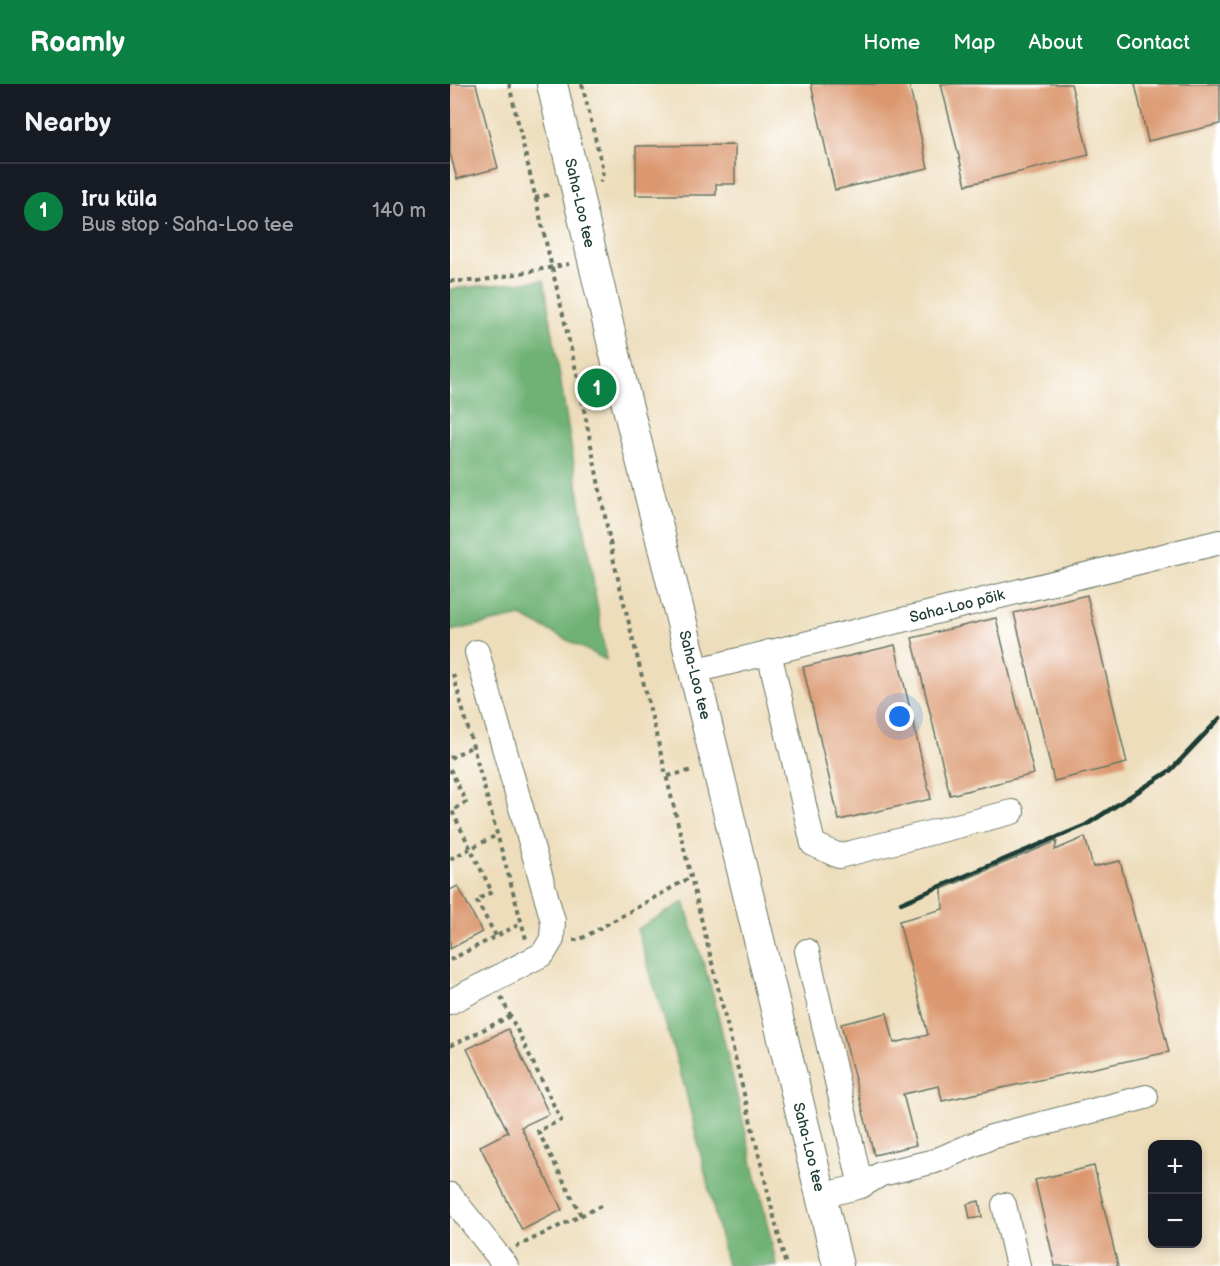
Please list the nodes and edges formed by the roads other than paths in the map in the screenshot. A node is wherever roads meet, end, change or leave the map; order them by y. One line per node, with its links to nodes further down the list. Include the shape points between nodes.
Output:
1 (552, 84): 5 (main road, Saha-Loo tee)
2 (1220, 542): 4 (street, Saha-Loo põik)
3 (477, 652): 8 (street, via 553,921 552,939 543,954)
4 (768, 652): 5 (street, Saha-Loo põik); 6 (street, via 813,844 839,856)
5 (694, 671): 12 (main road, Saha-Loo tee)
6 (1012, 812)
7 (807, 951): 10 (street)
8 (450, 1002)
9 (1146, 1097): 10 (street, via 992,1137 935,1161 881,1174)
10 (861, 1186): 12 (street)
11 (450, 1195): 14 (street)
12 (821, 1196): 15 (main road, Saha-Loo tee)
13 (1004, 1205): 16 (street)
14 (509, 1257)
15 (838, 1266)
16 (1018, 1266)

